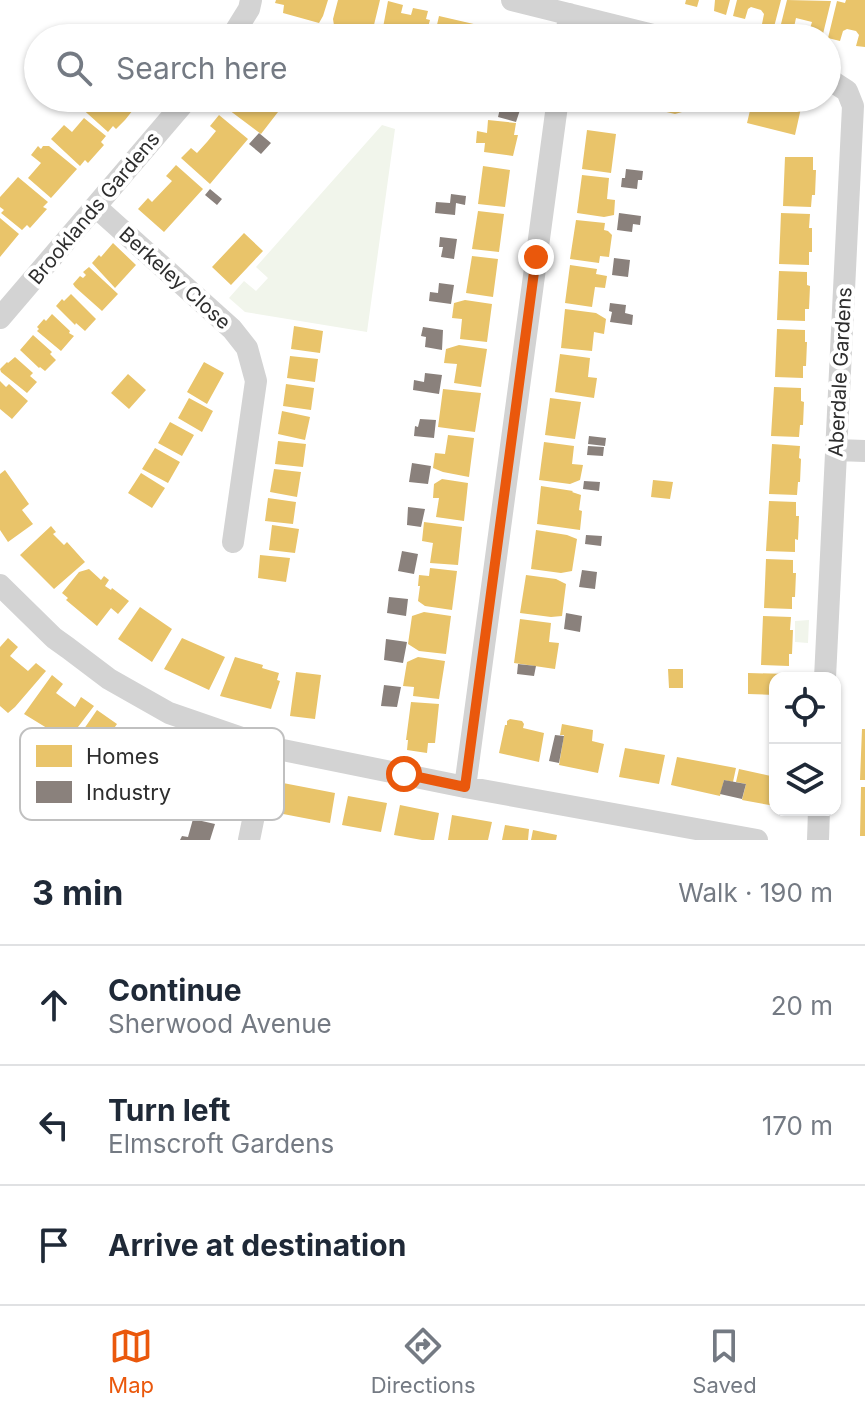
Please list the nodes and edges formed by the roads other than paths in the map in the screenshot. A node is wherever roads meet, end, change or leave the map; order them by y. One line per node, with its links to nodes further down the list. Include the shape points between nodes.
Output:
1 (251, 0): 4 (street)
2 (512, 0): 3 (street)
3 (569, 14): 5 (street); 6 (street)
4 (240, 24)
5 (568, 24)
6 (609, 24)
7 (841, 87): 12 (street, Aberdale Gardens, via 853,106)
8 (176, 112): 10 (street, Brooklands Gardens)
9 (556, 112): 19 (street)
10 (96, 207): 11 (street, Brooklands Gardens); 14 (street, Berkeley Close, via 247,348 256,381)
11 (0, 318)
12 (836, 450): 13 (street); 16 (street, Aberdale Gardens)
13 (865, 451)
14 (233, 542)
15 (0, 585): 17 (street, via 54,638 109,679 169,713)
16 (825, 672)
17 (213, 728)
18 (284, 750): 19 (street)
19 (465, 787): 23 (street)
20 (819, 816): 24 (street)
21 (253, 820): 22 (street)
22 (249, 840)
23 (757, 840)
24 (818, 840)

